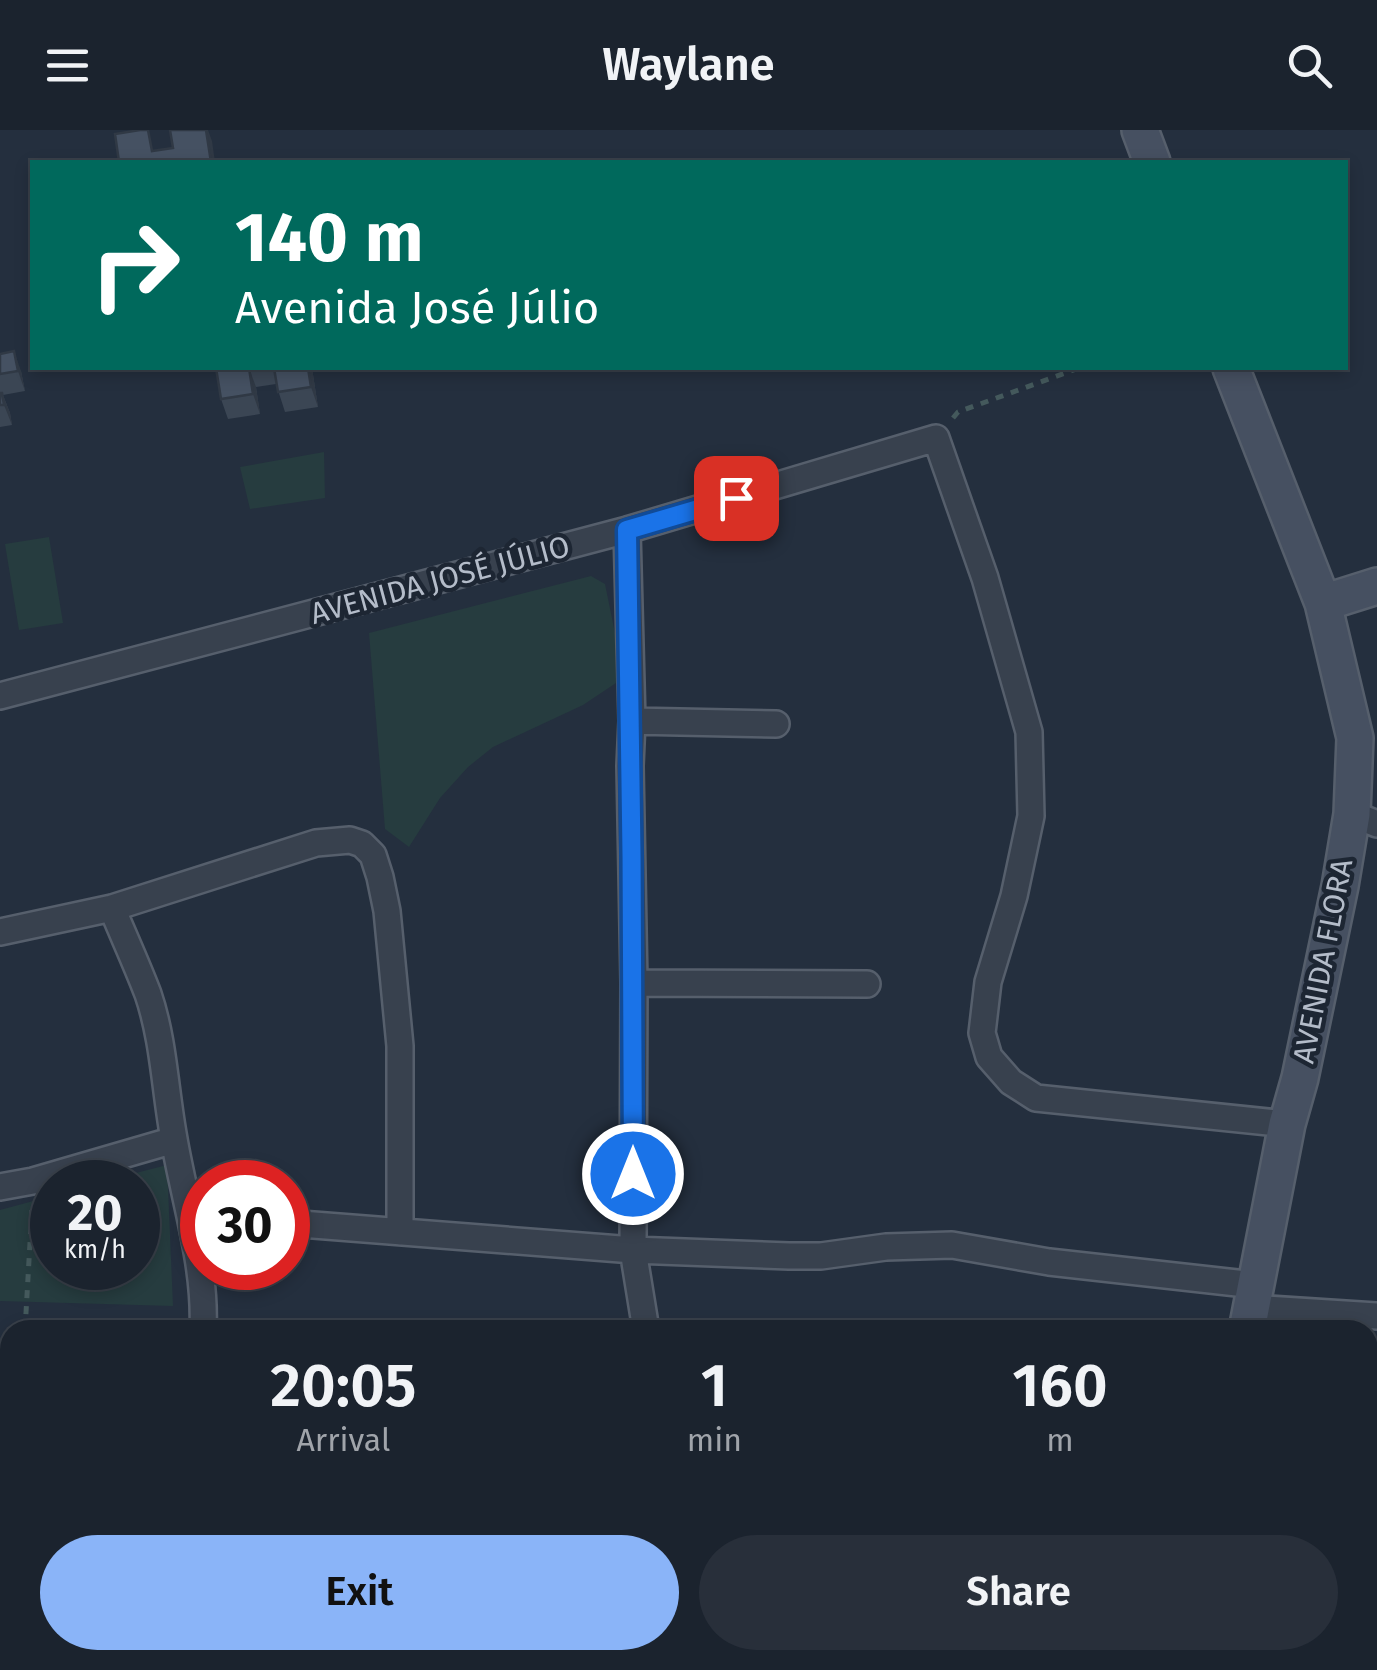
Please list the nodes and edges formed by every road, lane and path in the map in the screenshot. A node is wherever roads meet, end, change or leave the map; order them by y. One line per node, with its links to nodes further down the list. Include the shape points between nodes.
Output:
1 (1140, 130): 2 (main road)
2 (1151, 160)
3 (1074, 370): 5 (path, via 958,412)
4 (1232, 370): 8 (main road, AVENIDA FLORA)
5 (936, 438): 6 (street, AVENIDA JOSÉ JÚLIO); 17 (street, via 1029,732 1031,816 988,982 982,1033 989,1057 1036,1098)
6 (627, 530): 9 (street, AVENIDA JOSÉ JÚLIO); 10 (street)
7 (1377, 586): 8 (main road)
8 (1323, 603): 12 (main road, AVENIDA FLORA, via 1355,738)
9 (0, 696)
10 (632, 721): 11 (street); 15 (street)
11 (776, 724)
12 (1365, 819): 17 (main road, AVENIDA FLORA)
13 (112, 908): 14 (street); 18 (street, via 148,997); 24 (street, via 316,843 350,840 373,856 387,910 400,1046)
14 (0, 932)
15 (634, 983): 16 (street); 26 (street)
16 (868, 984)
17 (1287, 1124): 28 (main road, AVENIDA FLORA)
18 (174, 1140): 19 (street); 20 (street)
19 (104, 1160)
20 (180, 1160)
21 (30, 1181): 22 (street)
22 (0, 1187)
23 (310, 1224): 24 (street)
24 (400, 1232): 26 (street)
25 (30, 1236): 30 (path)
26 (633, 1250): 28 (street, via 820,1256 952,1245); 32 (street)
27 (203, 1290): 31 (street)
28 (1252, 1308): 29 (street)
29 (1377, 1316)
30 (26, 1320)
31 (203, 1320)
32 (644, 1320)

